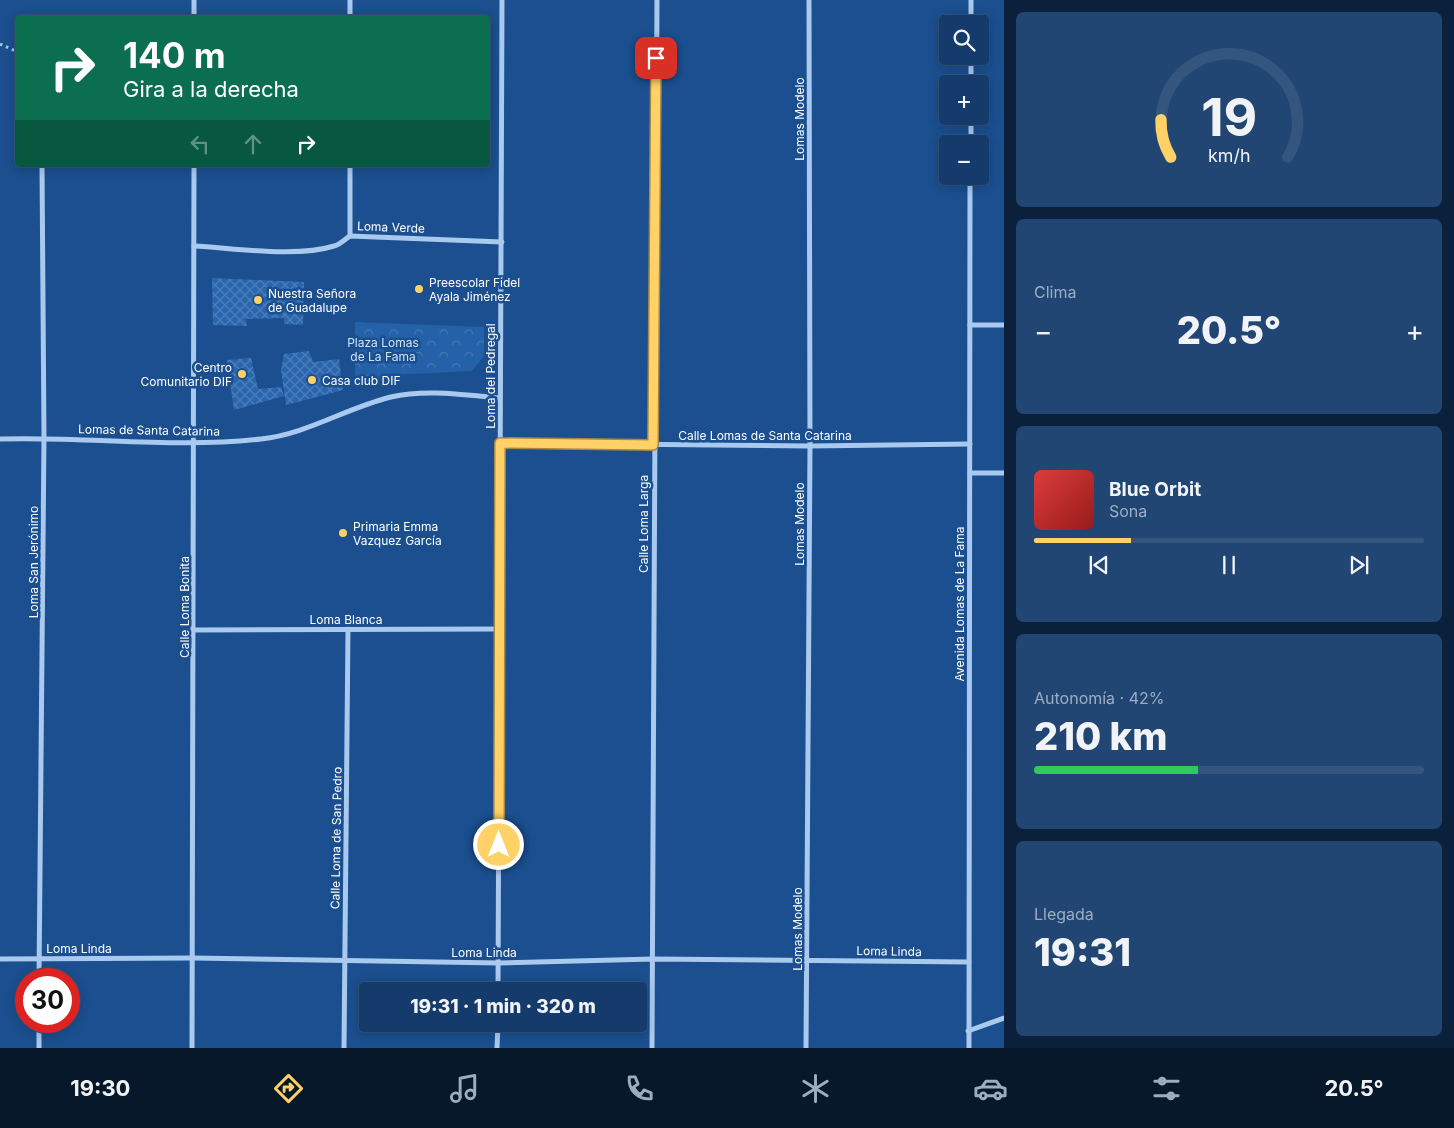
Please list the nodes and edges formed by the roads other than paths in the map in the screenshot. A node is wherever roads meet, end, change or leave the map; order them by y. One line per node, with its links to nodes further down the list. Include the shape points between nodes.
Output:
1 (194, 0): 7 (street)
2 (350, 0): 8 (street)
3 (502, 0): 15 (street, Loma del Pedregal)
4 (656, 0): 25 (street, Calle Loma Larga)
5 (809, 0): 26 (street, Lomas Modelo)
6 (971, 0): 9 (street)
7 (194, 15)
8 (350, 15)
9 (971, 15)
10 (42, 167): 20 (street, Loma San Jerónimo)
11 (194, 167): 16 (street, Calle Loma Bonita)
12 (350, 167): 14 (street)
13 (970, 185): 18 (street, Avenida Lomas de La Fama)
14 (350, 236): 15 (street, Loma Verde); 16 (street, Loma Verde, via 336,246 320,250)
15 (502, 242): 19 (street, Loma del Pedregal)
16 (194, 246): 22 (street, Calle Loma Bonita)
17 (1004, 325): 18 (street)
18 (970, 326): 24 (street, Avenida Lomas de La Fama)
19 (500, 398): 22 (street, Lomas de Santa Catarina, via 412,394 390,398 289,434 263,439); 23 (street, Loma del Pedregal)
20 (44, 437): 21 (street, Lomas de Santa Catarina); 22 (street, Lomas de Santa Catarina); 32 (street, Loma San Jerónimo)
21 (0, 439)
22 (192, 443): 31 (street, Calle Loma Bonita)
23 (500, 443): 25 (street, Calle Lomas de Santa Catarina); 29 (street, Loma del Pedregal)
24 (970, 444): 26 (street, Calle Lomas de Santa Catarina); 27 (street, Avenida Lomas de La Fama)
25 (653, 445): 26 (street, Calle Lomas de Santa Catarina); 35 (street, Calle Loma Larga)
26 (810, 446): 36 (street, Lomas Modelo)
27 (970, 473): 28 (street); 38 (street, Avenida Lomas de La Fama)
28 (1004, 473)
29 (499, 628): 30 (street, Loma Blanca); 39 (street, Loma del Pedregal)
30 (348, 629): 31 (street, Loma Blanca); 37 (street, Calle Loma de San Pedro)
31 (194, 630): 33 (street, Calle Loma Bonita)
32 (39, 958): 33 (street, Loma Linda); 34 (street, Loma Linda); 40 (street, Loma San Jerónimo)
33 (193, 958): 37 (street, Loma Linda); 47 (street, Calle Loma Bonita)
34 (0, 959)
35 (653, 959): 36 (street, Loma Linda); 39 (street, Loma Linda); 50 (street, Calle Loma Larga)
36 (807, 960): 38 (street, Loma Linda); 51 (street, Lomas Modelo)
37 (345, 961): 39 (street, Loma Linda); 48 (street, Calle Loma de San Pedro)
38 (969, 962): 43 (street, Avenida Lomas de La Fama)
39 (499, 963): 41 (street, Loma del Pedregal)
40 (39, 968)
41 (498, 982)
42 (1004, 1018): 43 (street)
43 (968, 1031): 52 (street, Avenida Lomas de La Fama)
44 (498, 1032): 49 (street)
45 (39, 1033): 46 (street)
46 (39, 1048)
47 (192, 1048)
48 (344, 1048)
49 (497, 1048)
50 (652, 1048)
51 (806, 1048)
52 (969, 1048)

